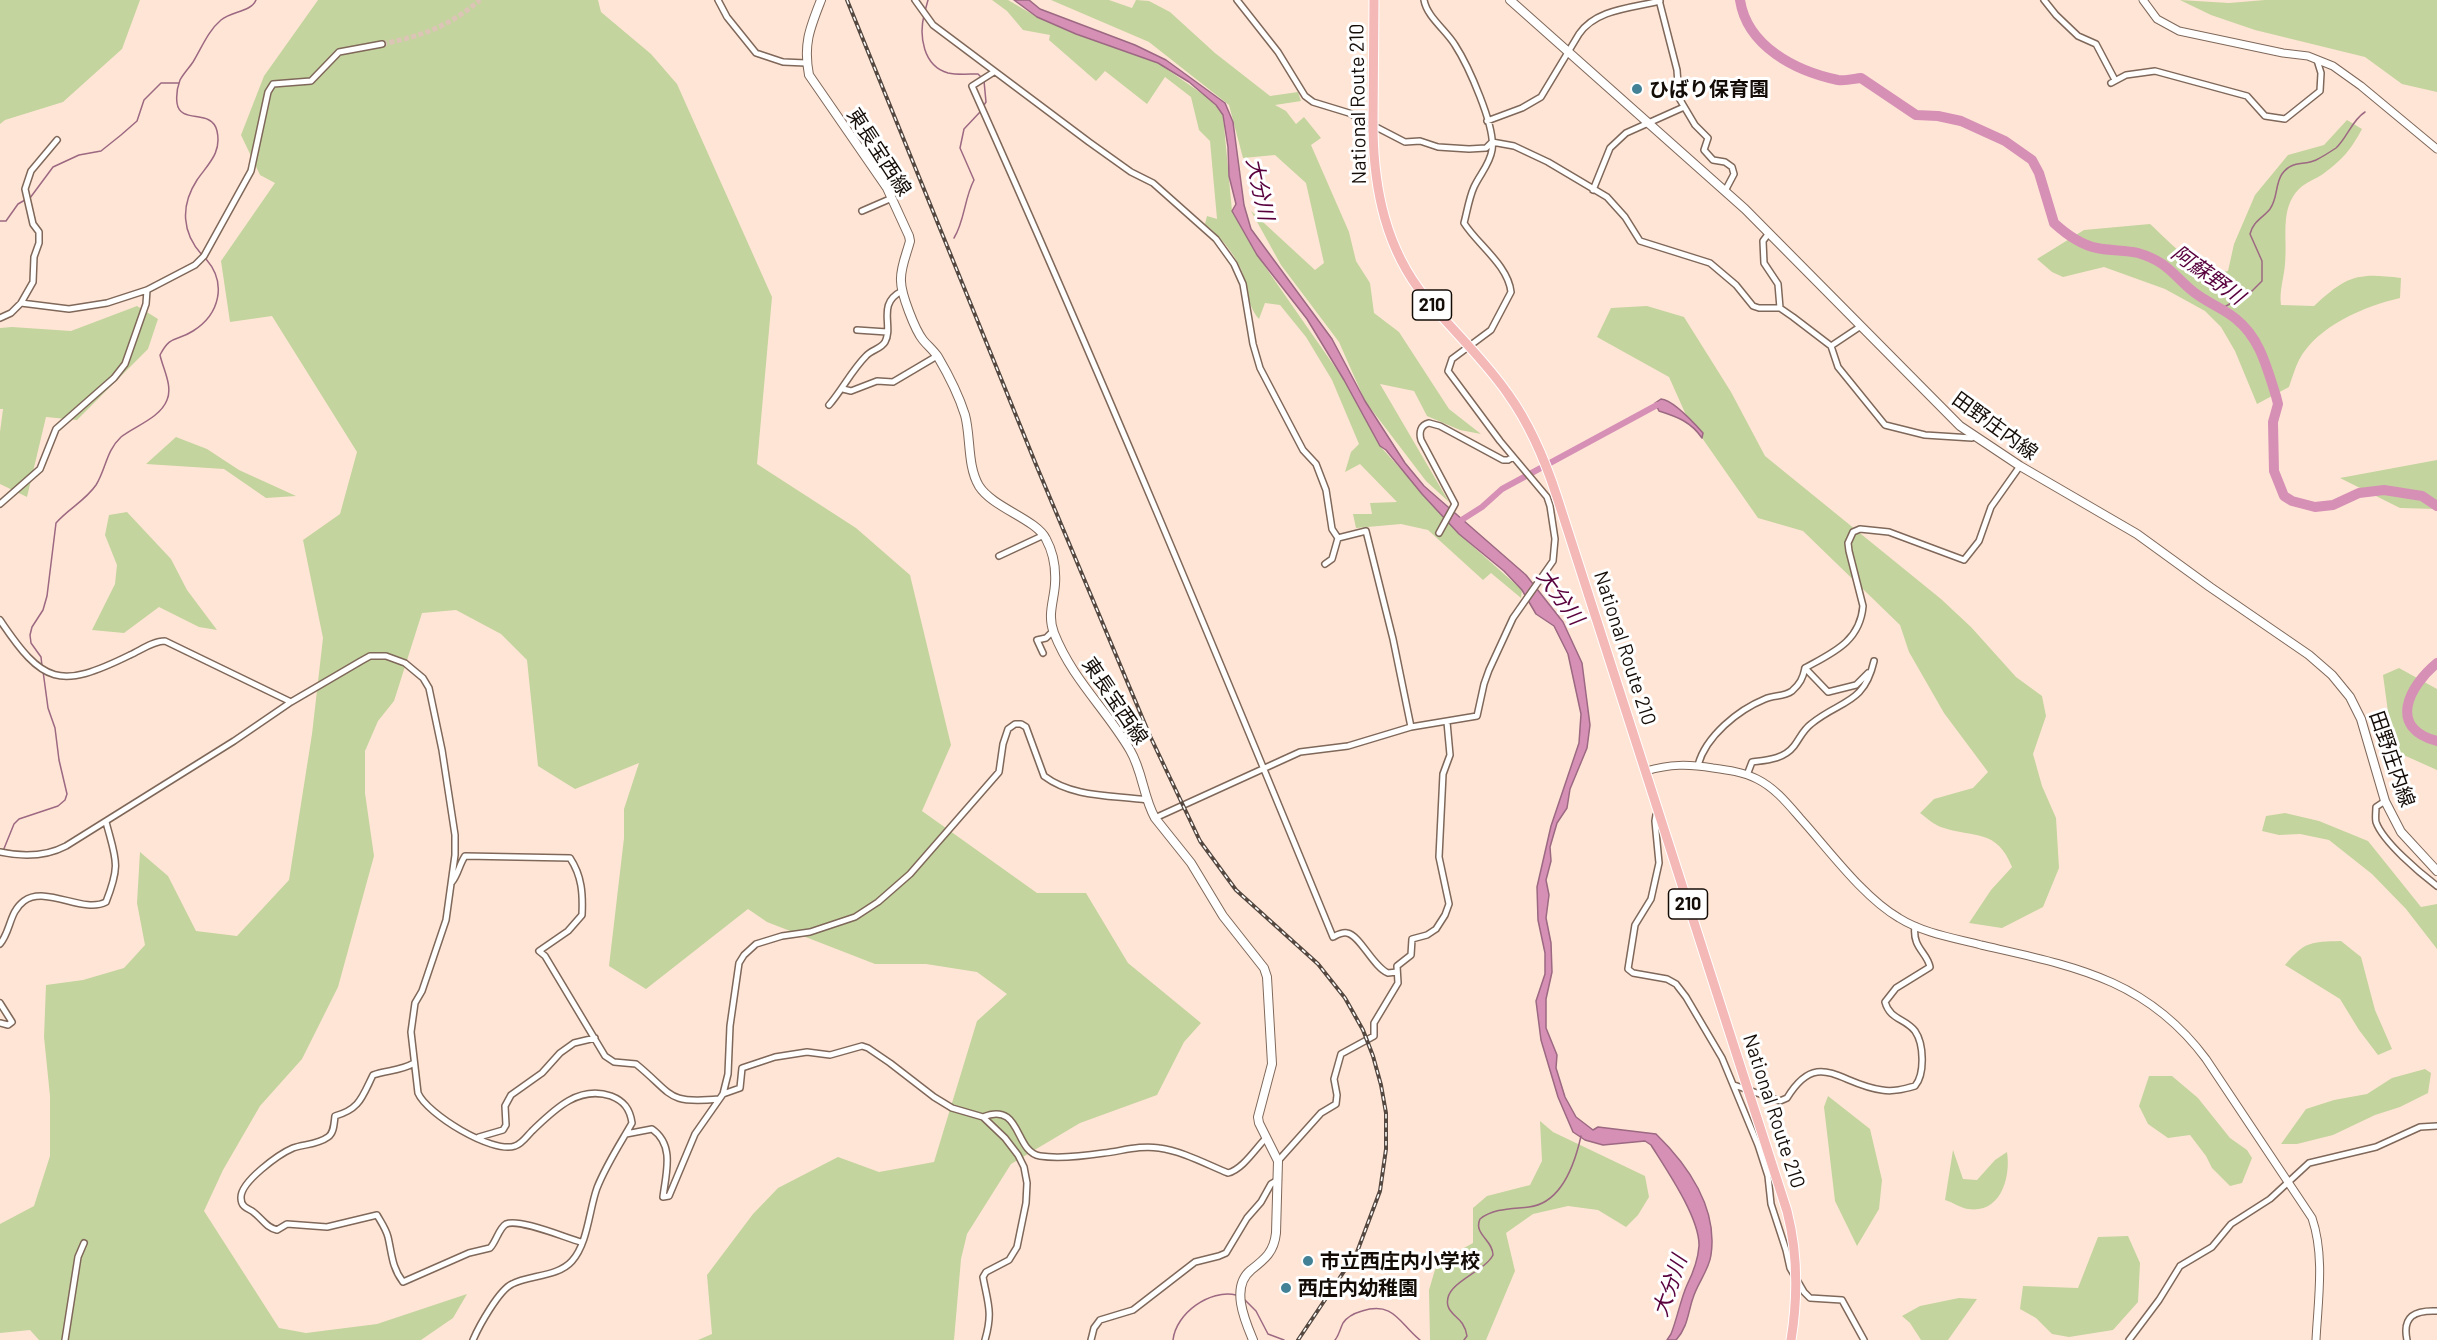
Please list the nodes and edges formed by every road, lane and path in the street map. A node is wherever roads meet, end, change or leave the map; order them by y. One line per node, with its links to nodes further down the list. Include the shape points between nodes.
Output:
1 (718, 0): 14 (street, via 727,17 761,56)
2 (821, 0): 14 (main road, 東長宝西線, via 807,36)
3 (915, 0): 15 (street, via 933,25)
4 (1237, 0): 20 (street, via 1313,102 1348,113 1405,142 1469,149 1486,148)
5 (1374, 0): 35 (highway, National Route 210 / 210, via 1374,170 1379,197 1394,246 1420,291)
6 (1424, 0): 17 (street, via 1428,12 1466,62)
7 (1510, 0): 12 (main road, 田野庄内線)
8 (2044, 0): 13 (street, via 2078,36 2096,44 2113,82 2138,72 2155,71 2247,96 2265,116 2285,119 2320,91)
9 (2143, 0): 13 (street, via 2157,19 2179,31)
10 (1659, 1): 12 (street, via 1595,17); 16 (street)
11 (382, 44): 27 (street, via 339,52 311,81 273,84 251,171 204,256 195,265)
12 (1568, 51): 17 (street, via 1541,97); 18 (main road, 田野庄内線)
13 (2317, 60): 21 (street, via 2361,86)
14 (806, 63): 24 (main road, 東長宝西線, via 815,86)
15 (994, 72): 46 (street, via 1131,172 1153,183 1216,239 1243,284 1260,368 1304,450 1316,464 1326,490 1332,529); 57 (street, via 972,86 1056,273)
16 (1684, 107): 18 (street); 23 (street, via 1708,138 1704,150 1707,155 1732,167 1734,174)
17 (1487, 121): 20 (street)
18 (1648, 122): 22 (street, via 1626,133 1610,148); 23 (main road, 田野庄内線)
19 (57, 140): 29 (street, via 32,171 26,189 39,243 33,282)
20 (1492, 142): 22 (street, via 1514,146 1548,162); 35 (street, via 1464,223 1483,243 1511,292 1491,330)
21 (2437, 149)
22 (1593, 190): 30 (street, via 1616,206 1640,242 1710,263 1753,306)
23 (1725, 191): 26 (main road, 田野庄内線)
24 (892, 198): 25 (street); 28 (main road, 東長宝西線, via 910,241 900,280)
25 (862, 211)
26 (1769, 233): 30 (street, via 1763,241 1764,263 1778,284); 32 (main road, 田野庄内線)
27 (147, 290): 29 (street, via 76,309); 43 (street, via 146,304 125,364 56,429 40,469)
28 (902, 291): 34 (street, via 888,308); 37 (main road, 東長宝西線, via 919,334)
29 (21, 303): 31 (street)
30 (1780, 308): 36 (street)
31 (0, 318)
32 (1861, 326): 36 (street); 40 (main road, 田野庄内線, via 1949,417)
33 (857, 330): 34 (street)
34 (887, 332): 38 (street, via 884,345 867,355)
35 (1469, 346): 41 (street, via 1450,362 1449,374); 58 (highway, National Route 210 / 210, via 1509,396 1543,457)
36 (1831, 346): 40 (street, via 1838,367 1885,425 1925,435 1961,439)
37 (937, 356): 38 (street, via 893,382 877,381 851,392); 45 (main road, 東長宝西線, via 965,415 979,486 988,497)
38 (843, 389): 39 (street)
39 (829, 405)
40 (1973, 436): 42 (main road, 田野庄内線)
41 (1513, 457): 44 (street, via 1499,458 1440,426 1426,424 1420,430 1421,440 1455,504); 54 (street, via 1550,506 1555,555 1513,618 1485,679 1479,713)
42 (2020, 466): 52 (street, via 1991,507 1979,541 1964,560 1889,532 1853,532 1848,543 1862,615 1844,645); 61 (main road, 田野庄内線, via 2137,534 2321,664 2356,707)
43 (0, 504)
44 (1439, 533)
45 (1044, 535): 47 (street); 50 (main road, 東長宝西線, via 1054,570 1050,618)
46 (1338, 538): 48 (street, via 1332,559); 55 (street, via 1366,531)
47 (999, 556)
48 (1325, 564)
49 (0, 620): 53 (street, via 35,666 48,674 83,674 165,641)
50 (1053, 631): 51 (street, via 1037,640); 60 (main road, 東長宝西線, via 1077,679 1130,749)
51 (1043, 653)
52 (1805, 668): 56 (street, via 1802,680 1789,693 1763,700 1727,724 1702,751); 59 (street, via 1828,692 1839,691 1862,682 1874,661 1867,681 1854,699 1813,722 1782,756 1752,762)
53 (291, 702): 64 (street); 67 (street, via 370,656 386,656 405,663 423,678 437,723 455,835)
54 (1447, 722): 55 (street); 71 (street, via 1450,755 1443,774 1439,857 1449,904 1436,929 1412,939 1411,955 1399,963)
55 (1411, 727): 57 (street, via 1348,746 1300,752)
56 (1698, 765): 58 (street, via 1674,764); 59 (street)
57 (1264, 770): 63 (street); 71 (street, via 1333,937 1352,935 1378,968 1388,974)
58 (1646, 771): 62 (highway, National Route 210 / 210)
59 (1746, 775): 69 (street, via 1777,793 1877,903)
60 (1147, 800): 63 (main road, 東長宝西線); 78 (street, via 1092,794 1051,781 1044,776 1026,727 1015,724 1008,729 1003,744 999,772 910,874 878,902 855,917 756,944 744,955 739,963 728,1074)
61 (2385, 801): 66 (main road, 田野庄内線, via 2401,832); 68 (street, via 2376,807 2376,821 2394,847)
62 (1659, 813): 76 (street, via 1655,820 1659,863 1651,899 1635,925 1628,968 1633,973 1667,978 1680,988 1717,1048); 77 (highway, National Route 210 / 210)
63 (1155, 818): 83 (main road, 東長宝西線, via 1191,863 1267,977 1272,1064 1258,1117)
64 (106, 822): 65 (street, via 47,854); 70 (street, via 117,864 106,902 88,905 37,896 26,899 12,914)
65 (0, 852)
66 (2437, 871)
67 (451, 884): 74 (street, via 465,856 570,858 583,895 582,915 568,931 539,951 546,956); 75 (street, via 440,941 415,1003 411,1032)
68 (2437, 886)
69 (1915, 926): 77 (street, via 1918,948 1930,967 1896,988 1885,1002 1893,1017 1918,1037 1922,1066 1915,1086 1884,1091 1825,1071 1804,1077 1784,1100); 86 (street, via 2091,972 2148,1003 2177,1026 2201,1053)
70 (0, 944)
71 (1397, 972): 84 (street, via 1398,983 1374,1023 1374,1036 1341,1054 1334,1079 1336,1104 1321,1113)
72 (0, 1003): 73 (street, via 12,1022)
73 (0, 1023)
74 (595, 1038): 78 (street, via 605,1056 614,1062 636,1064 677,1099); 82 (street, via 574,1043 511,1095 504,1106 503,1130)
75 (414, 1063): 82 (street, via 422,1102); 87 (street, via 403,1070 373,1075 362,1101 335,1116 329,1137 276,1156 242,1191 240,1200 244,1207 267,1227 277,1230 287,1224 327,1227 377,1215 388,1236 396,1273 403,1282 490,1248 507,1224 532,1226)
76 (1734, 1085): 77 (street); 89 (street, via 1766,1171 1771,1204)
77 (1749, 1092): 89 (highway, National Route 210 / 210, via 1790,1222)
78 (721, 1096): 79 (street, via 740,1088 742,1068 747,1066 775,1057 807,1052 830,1055 862,1046 952,1108); 81 (street, via 695,1134 669,1197 663,1197 668,1157 661,1135 652,1129)
79 (983, 1118): 83 (street, via 992,1114 1005,1116 1013,1122 1029,1151 1038,1156 1159,1148 1228,1173); 93 (street, via 1018,1155 1027,1184 1017,1247 1009,1260 983,1277 990,1321)
80 (2437, 1126): 86 (street, via 2420,1127 2376,1147 2315,1160)
81 (626, 1134): 82 (street, via 632,1123 629,1110 619,1099 596,1093 568,1100 515,1146 506,1147); 87 (street, via 597,1188)
82 (477, 1137)
83 (1266, 1138): 84 (main road, 東長宝西線)
84 (1278, 1161): 85 (main road, 東長宝西線)
85 (1278, 1180): 94 (street, via 1271,1184 1226,1253 1195,1262 1133,1310 1100,1320); 95 (main road, 東長宝西線, via 1275,1245 1265,1261 1249,1271 1240,1294 1242,1314)
86 (2289, 1181): 98 (street, via 2231,1224 2212,1247 2180,1266); 99 (street, via 2311,1215 2318,1237)
87 (581, 1242): 92 (street, via 565,1267 506,1287)
88 (84, 1243): 91 (street, via 78,1257)
89 (1796, 1281): 96 (highway, National Route 210 / 210); 97 (street, via 1810,1298 1842,1300)
90 (2437, 1311): 100 (street, via 2421,1311 2409,1318)
91 (65, 1340)
92 (472, 1340)
93 (985, 1340)
94 (1091, 1340)
95 (1253, 1340)
96 (1791, 1340)
97 (1864, 1340)
98 (2129, 1340)
99 (2316, 1340)
100 (2407, 1340)

